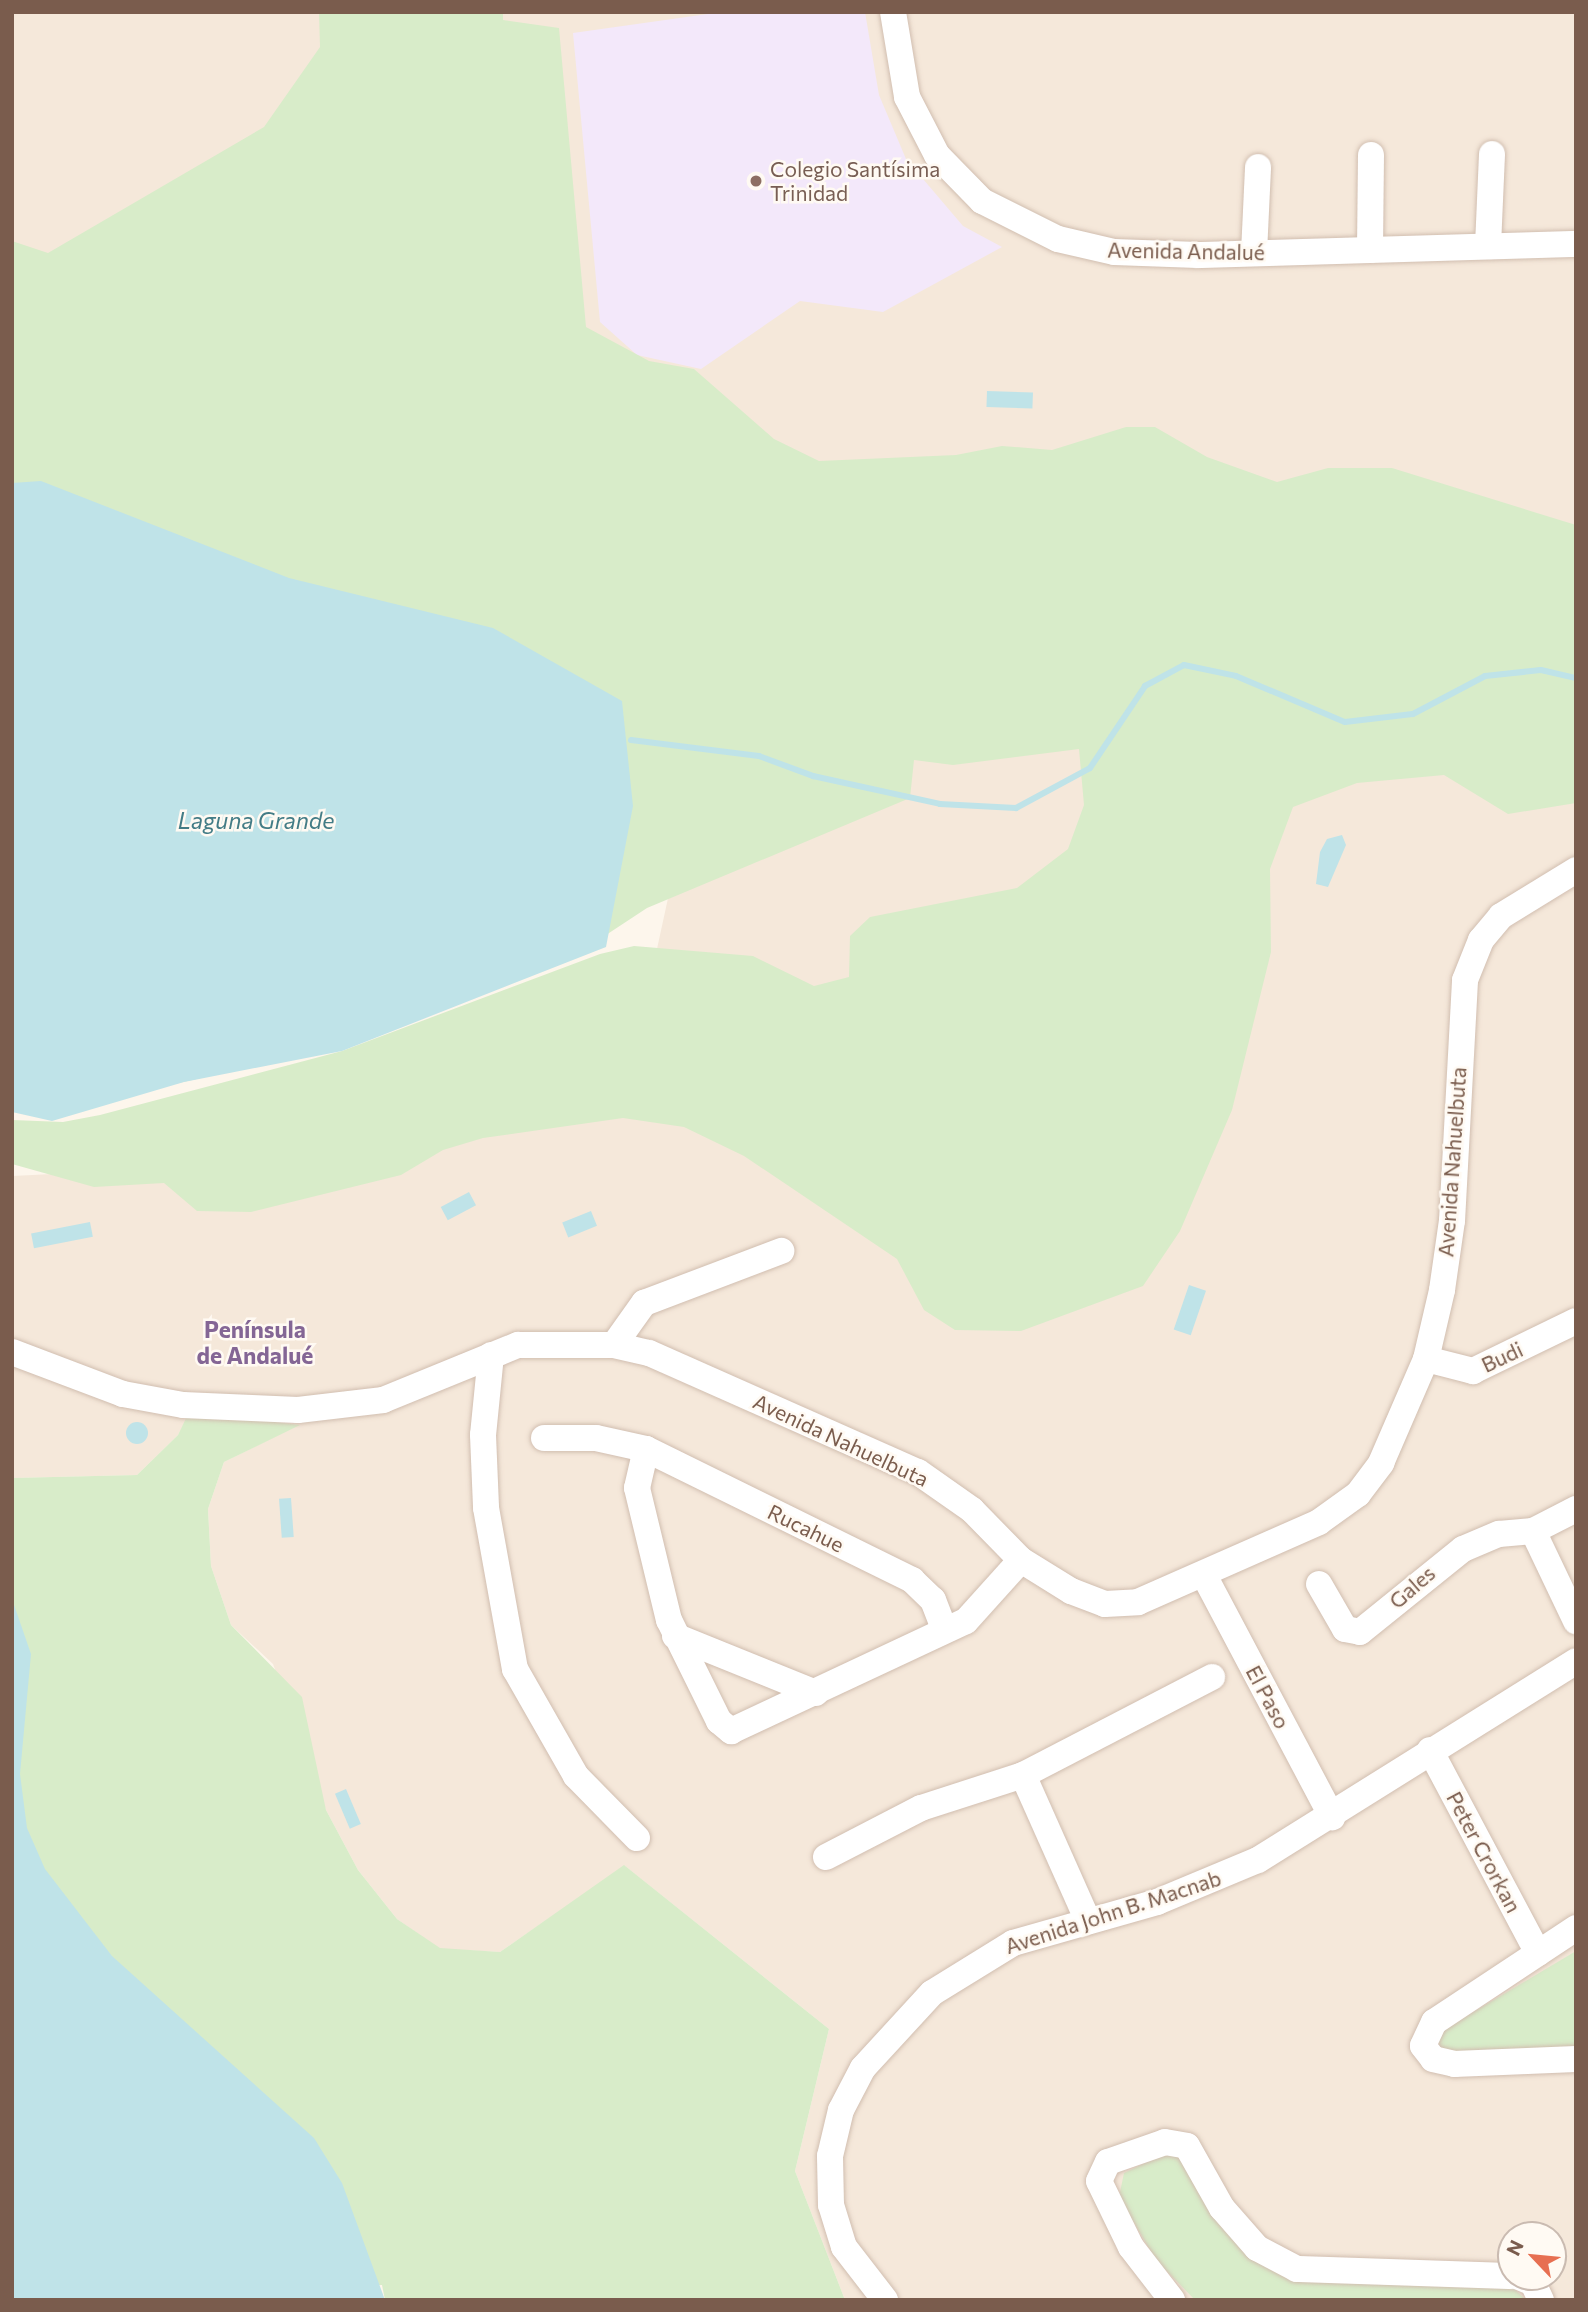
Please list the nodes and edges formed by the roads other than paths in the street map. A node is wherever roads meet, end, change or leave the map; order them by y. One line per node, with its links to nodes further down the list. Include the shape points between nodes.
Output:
1 (892, 12): 8 (street, Avenida Andalué, via 905,88 924,135 967,189 1006,217 1114,252)
2 (1492, 154): 6 (street)
3 (1371, 156): 7 (street)
4 (1258, 167): 8 (street)
5 (1576, 244): 6 (street, Avenida Andalué)
6 (1488, 246): 7 (street, Avenida Andalué)
7 (1370, 250): 8 (street, Avenida Andalué)
8 (1254, 253)
9 (1576, 870): 15 (street, Avenida Nahuelbuta, via 1501,916 1482,940 1465,980 1452,1221)
10 (781, 1251): 12 (street, via 644,1303)
11 (1576, 1321): 15 (street, Budi, via 1473,1371)
12 (614, 1345): 14 (street, Avenida Nahuelbuta, via 544,1341); 20 (street, Avenida Nahuelbuta, via 649,1353 918,1472 972,1510)
13 (12, 1352): 14 (street, Avenida Nahuelbuta, via 123,1394 240,1409 363,1405)
14 (491, 1355): 32 (street, via 485,1497 515,1669 576,1776)
15 (1426, 1359): 21 (street, Avenida Nahuelbuta, via 1395,1438 1357,1494 1309,1528)
16 (544, 1438): 17 (street, Rucahue, via 596,1438)
17 (646, 1449): 24 (street, Rucahue, via 912,1580 933,1600); 25 (street, via 637,1488)
18 (1576, 1509): 19 (street, Gales)
19 (1533, 1531): 22 (street, Gales, via 1499,1534 1449,1557 1360,1632 1345,1629); 23 (street)
20 (1021, 1559): 21 (street, Avenida Nahuelbuta, via 1071,1591 1105,1604 1138,1602); 24 (street, via 975,1614)
21 (1205, 1577): 31 (street, El Paso)
22 (1319, 1584)
23 (1576, 1621)
24 (944, 1629): 28 (street)
25 (675, 1636): 28 (street); 28 (street, via 719,1721 731,1731)
26 (1576, 1661): 29 (street, Avenida John B. Macnab)
27 (1212, 1677): 30 (street)
28 (817, 1693)
29 (1430, 1750): 31 (street, Avenida John B. Macnab); 36 (street, Peter Crorkan)
30 (1023, 1775): 33 (street, via 921,1808); 34 (street)
31 (1332, 1817): 34 (street, Avenida John B. Macnab, via 1225,1876)
32 (637, 1838)
33 (826, 1857)
34 (1088, 1922): 39 (street, Avenida John B. Macnab, via 1013,1943 970,1964 878,2049 841,2110 829,2180 844,2247)
35 (1576, 1928): 36 (street)
36 (1538, 1953): 37 (street, via 1434,2022 1423,2046 1433,2059 1454,2064)
37 (1576, 2059)
38 (1497, 2276): 40 (street, via 1297,2269 1257,2248 1223,2208 1187,2146 1165,2142 1108,2162 1098,2181 1131,2247)
39 (885, 2300)
40 (1172, 2300)

